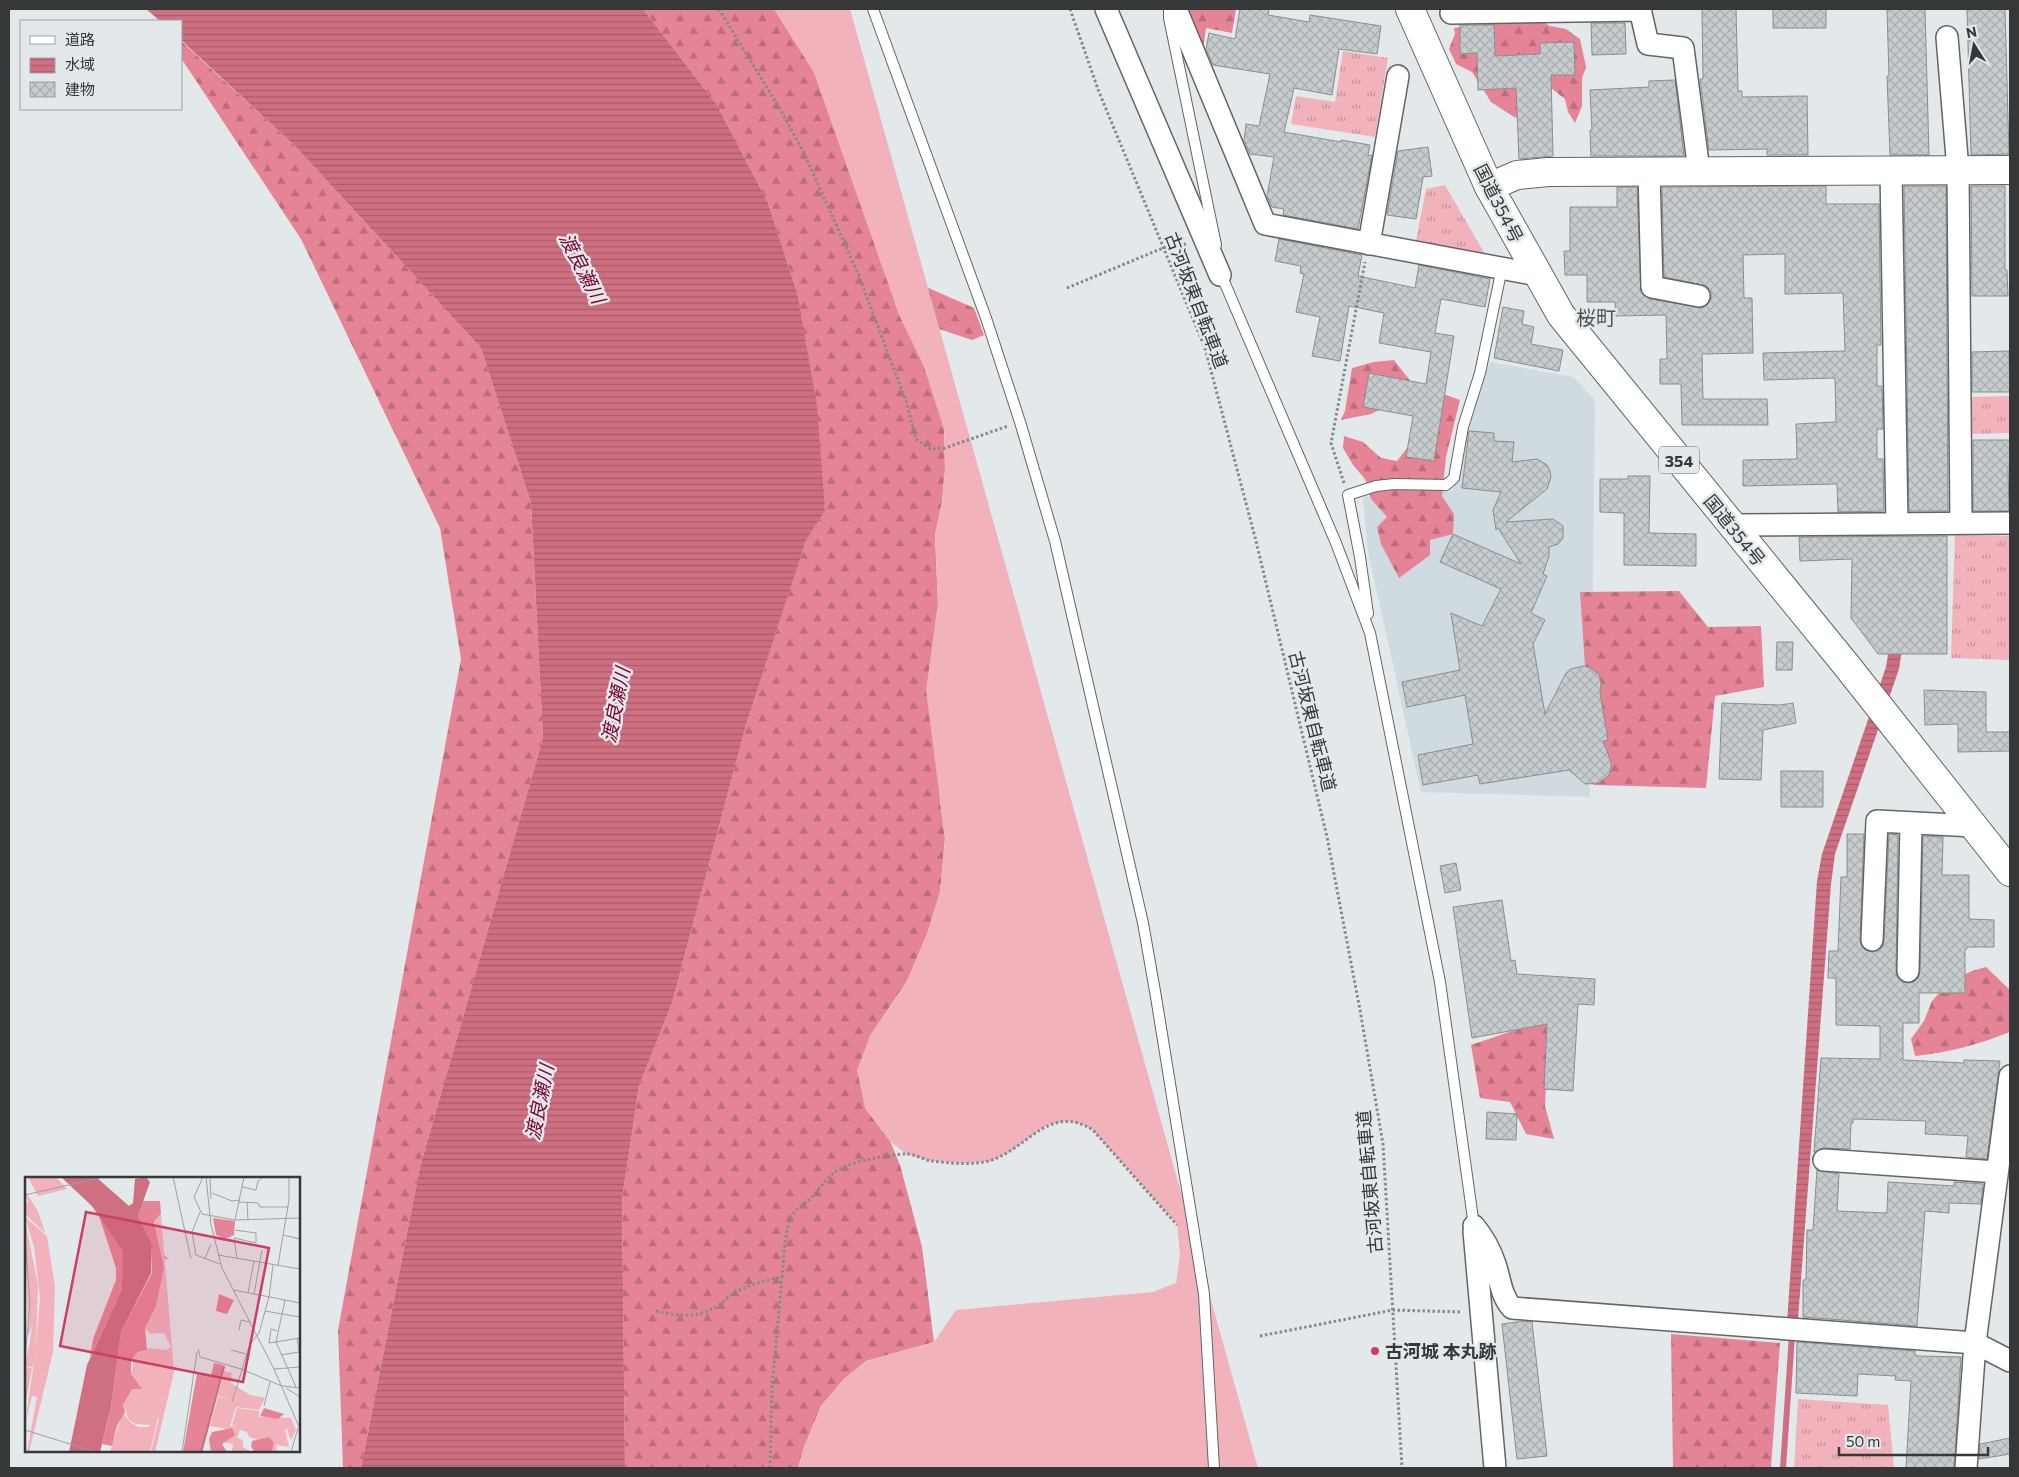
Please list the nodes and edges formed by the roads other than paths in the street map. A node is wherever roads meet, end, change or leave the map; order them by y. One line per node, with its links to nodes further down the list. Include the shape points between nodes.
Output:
1 (872, 9): 37 (lane, via 980,298 1055,541 1143,923 1204,1294)
2 (1106, 9): 18 (street)
3 (1170, 9): 18 (lane, via 1169,18)
4 (1176, 9): 16 (street, via 1265,224)
5 (1410, 9): 15 (main road, 国道354号 / 354)
6 (1640, 9): 7 (street); 14 (street, via 1648,44 1684,48)
7 (1451, 13)
8 (1947, 37): 11 (street)
9 (1398, 76): 16 (street)
10 (1891, 170): 11 (main road); 14 (main road); 23 (street)
11 (1958, 170): 12 (main road); 21 (street)
12 (2010, 170)
13 (1649, 171): 14 (main road); 15 (main road, via 1517,175); 20 (street, via 1652,287)
14 (1699, 171)
15 (1489, 187): 19 (main road, 国道354号 / 354)
16 (1369, 244): 17 (street)
17 (1502, 268): 19 (street); 25 (lane, via 1454,478 1446,485 1385,485 1348,495)
18 (1220, 275): 25 (lane, via 1336,543)
19 (1538, 275): 24 (main road, 国道354号 / 354, via 1561,315)
20 (1699, 296)
21 (1961, 523): 22 (street); 23 (street)
22 (2010, 523)
23 (1897, 524): 24 (street)
24 (1731, 525): 27 (main road, 国道354号 / 354)
25 (1370, 633): 34 (lane, via 1440,982)
26 (1911, 823): 27 (street); 29 (street, via 1877,821); 30 (street)
27 (1974, 826): 28 (main road, 国道354号 / 354)
28 (2010, 872)
29 (1872, 940)
30 (1908, 971)
31 (2010, 1076): 33 (street)
32 (1824, 1160): 33 (street)
33 (1996, 1172): 35 (street)
34 (1474, 1226): 35 (street, via 1484,1238 1502,1291 1512,1308); 38 (street)
35 (1975, 1343): 36 (street); 39 (street)
36 (2010, 1361)
37 (1214, 1468)
38 (1495, 1468)
39 (1966, 1468)

